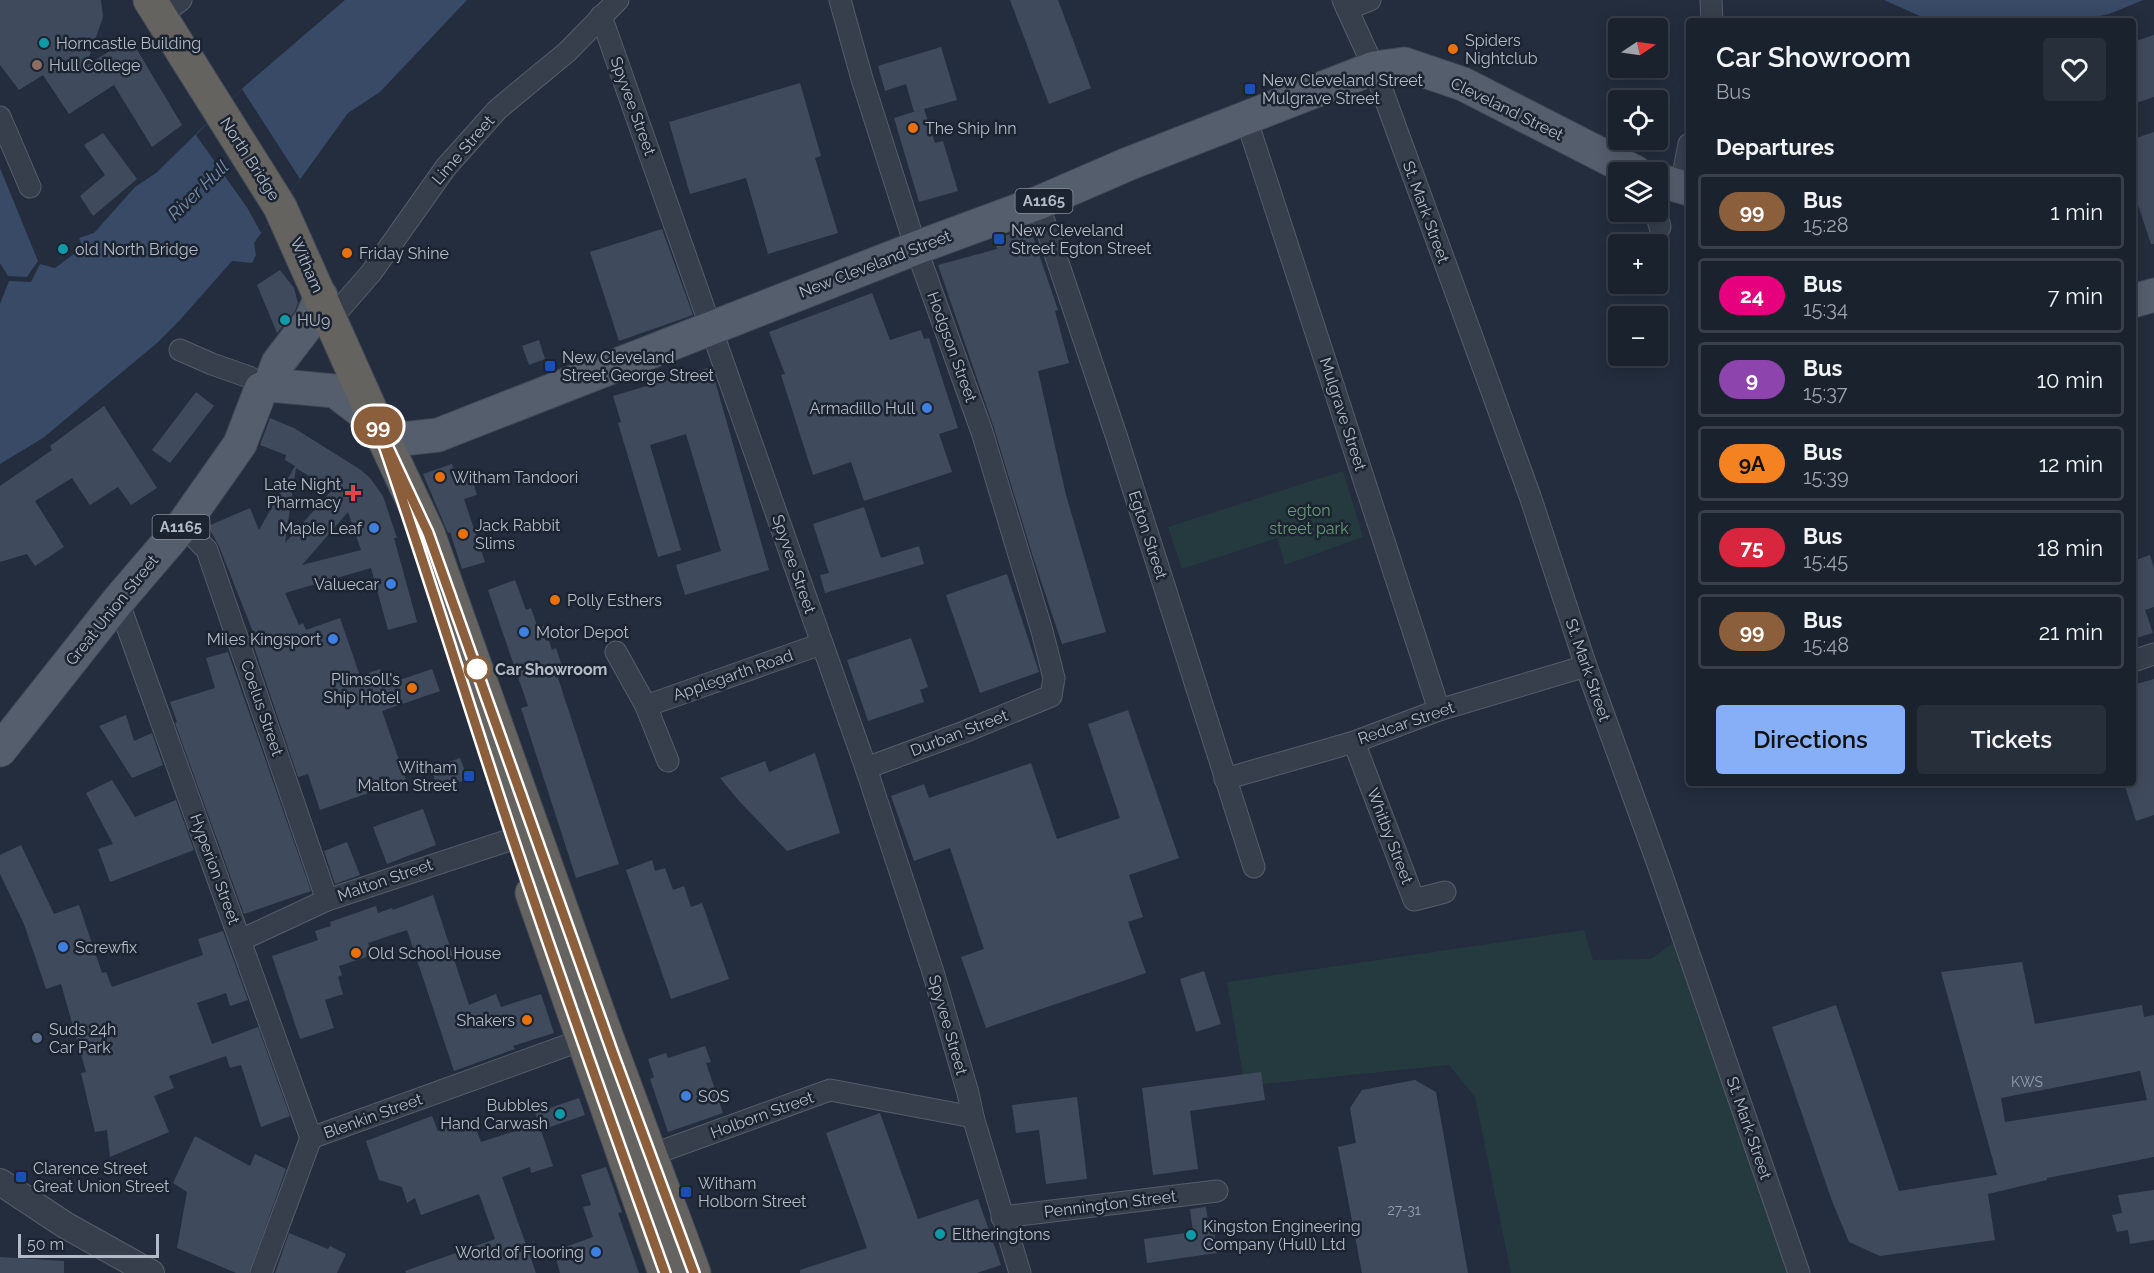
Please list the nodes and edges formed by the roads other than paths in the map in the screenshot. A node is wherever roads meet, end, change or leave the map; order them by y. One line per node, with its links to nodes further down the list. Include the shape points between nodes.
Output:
1 (618, 0): 7 (street, Lime Street)
2 (840, 0): 18 (street, Hodgson Street)
3 (1370, 0): 5 (street)
4 (1711, 0): 8 (street)
5 (1345, 4): 9 (street, St. Mark Street)
6 (164, 5): 17 (highway, North Bridge, via 219,112)
7 (601, 16): 21 (street, Lime Street, via 567,52 498,109 446,167 371,273); 22 (street, Spyvee Street)
8 (1712, 18)
9 (1374, 68): 11 (main road, New Cleveland Street / A1165); 13 (main road, Cleveland Street / A1165, via 1404,64 1463,84); 32 (street, St. Mark Street, via 1530,496)
10 (0, 118): 15 (street)
11 (1246, 118): 16 (main road, New Cleveland Street / A1165); 35 (street, Mulgrave Street)
12 (1686, 153): 14 (street)
13 (1615, 162)
14 (1676, 185)
15 (30, 187)
16 (1038, 203): 18 (main road, New Cleveland Street / A1165); 40 (street, Egton Street)
17 (280, 207): 21 (highway, Witham)
18 (916, 248): 22 (main road, New Cleveland Street / A1165); 33 (street, Hodgson Street, via 989,454 1042,631 1053,678)
19 (2154, 295): 20 (main road)
20 (2136, 300)
21 (325, 308): 24 (main road, A1165, via 278,363); 25 (highway, Witham)
22 (712, 327): 25 (main road, New Cleveland Street / A1165, via 438,435 403,439); 28 (street, Spyvee Street)
23 (180, 350): 24 (street)
24 (266, 387): 25 (main road, A1165, via 335,391); 26 (main road, Great Union Street / A1165, via 240,444)
25 (376, 422): 41 (highway, Witham, via 428,533)
26 (183, 525): 27 (main road, Great Union Street / A1165); 44 (street, Coelus Street, via 207,550)
27 (118, 601): 37 (main road, Great Union Street / A1165); 45 (street, Hyperion Street)
28 (821, 644): 34 (street, Applegarth Road); 39 (street, Spyvee Street)
29 (616, 652): 34 (street)
30 (2154, 654): 31 (street)
31 (2136, 660)
32 (1586, 666): 35 (street, Redcar Street); 58 (street, St. Mark Street)
33 (1051, 696): 39 (street, Durban Street)
34 (646, 706): 38 (street)
35 (1439, 710): 36 (street, Redcar Street)
36 (1354, 742): 40 (street, Redcar Street); 43 (street, Whitby Street, via 1414,900)
37 (0, 750)
38 (668, 761)
39 (866, 768): 47 (street, Spyvee Street, via 933,972)
40 (1225, 779): 42 (street, Egton Street)
41 (523, 835): 44 (street, Malton Street); 46 (highway, Witham)
42 (1254, 867)
43 (1445, 892)
44 (327, 900): 45 (street, Malton Street)
45 (241, 940): 48 (street, Hyperion Street)
46 (594, 1036): 48 (street, Blenkin Street); 49 (highway, Witham)
47 (973, 1117): 49 (street, Holborn Street, via 830,1090); 52 (street, Spyvee Street)
48 (311, 1138): 54 (street)
49 (638, 1160): 55 (highway, Witham); 56 (highway, Witham)
50 (0, 1182): 53 (street, via 65,1225)
51 (1217, 1191): 52 (street, Pennington Street)
52 (1002, 1217): 57 (street, Spyvee Street)
53 (152, 1273)
54 (261, 1273)
55 (665, 1273)
56 (694, 1273)
57 (1020, 1273)
58 (1799, 1273)

